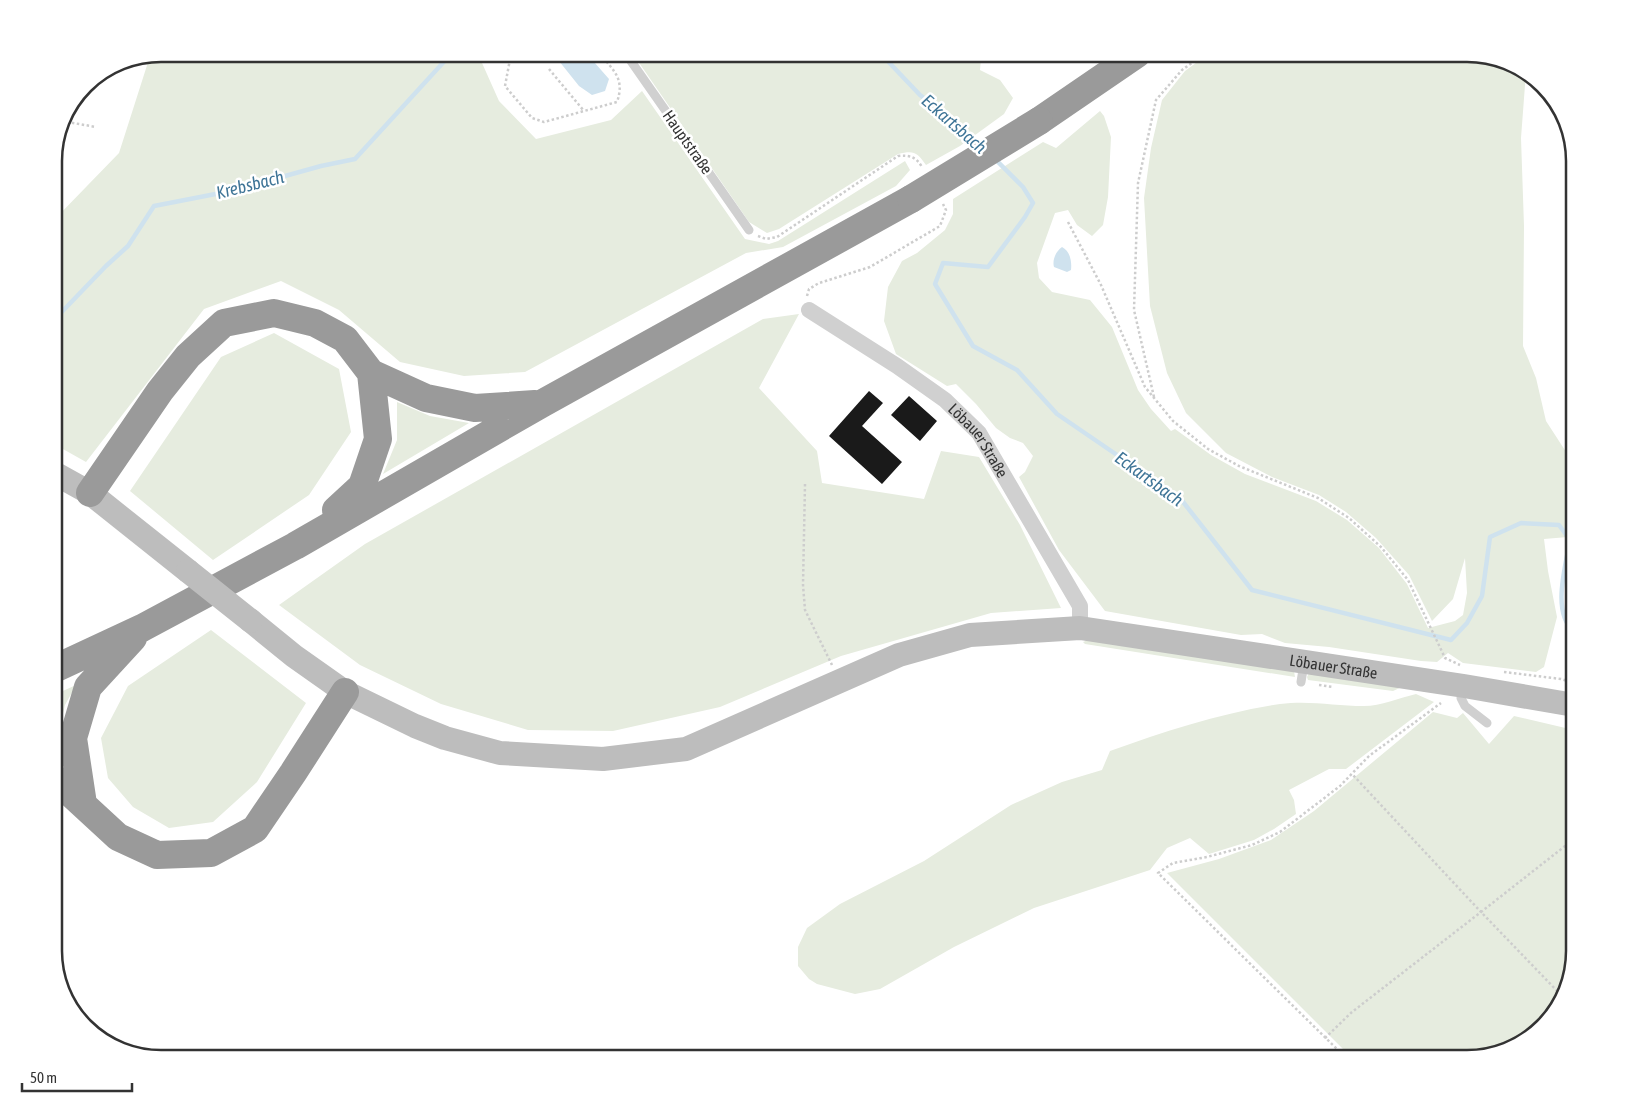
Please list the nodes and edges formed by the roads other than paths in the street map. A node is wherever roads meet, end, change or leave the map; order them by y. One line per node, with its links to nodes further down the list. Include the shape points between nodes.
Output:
1 (632, 63): 3 (lane, Hauptstraße)
2 (1124, 63): 6 (highway, bridge, via 1039,121 911,199)
3 (749, 230)
4 (809, 310): 11 (street, Löbauer Straße, via 945,400 979,433 1080,606)
5 (371, 373): 6 (highway, via 426,398 475,408); 8 (highway, via 346,339 315,323 274,313 224,323 188,356 160,391); 9 (highway, via 378,439 362,486)
6 (543, 404): 9 (highway)
7 (63, 478): 8 (main road)
8 (90, 493): 14 (main road, bridge, via 294,656)
9 (295, 546): 10 (highway)
10 (142, 628): 12 (highway); 18 (highway, via 88,687 73,738)
11 (1087, 629): 13 (main road, Löbauer Straße, via 1303,672); 14 (main road, via 970,635 899,655 686,749 603,759 500,753 422,729)
12 (63, 665)
13 (1465, 676): 15 (main road, Löbauer Straße); 16 (lane, via 1461,698 1465,706)
14 (345, 692): 18 (highway, via 255,829 211,853 158,855 118,838)
15 (1566, 703)
16 (1487, 723)
17 (63, 786): 18 (highway)
18 (83, 804)

